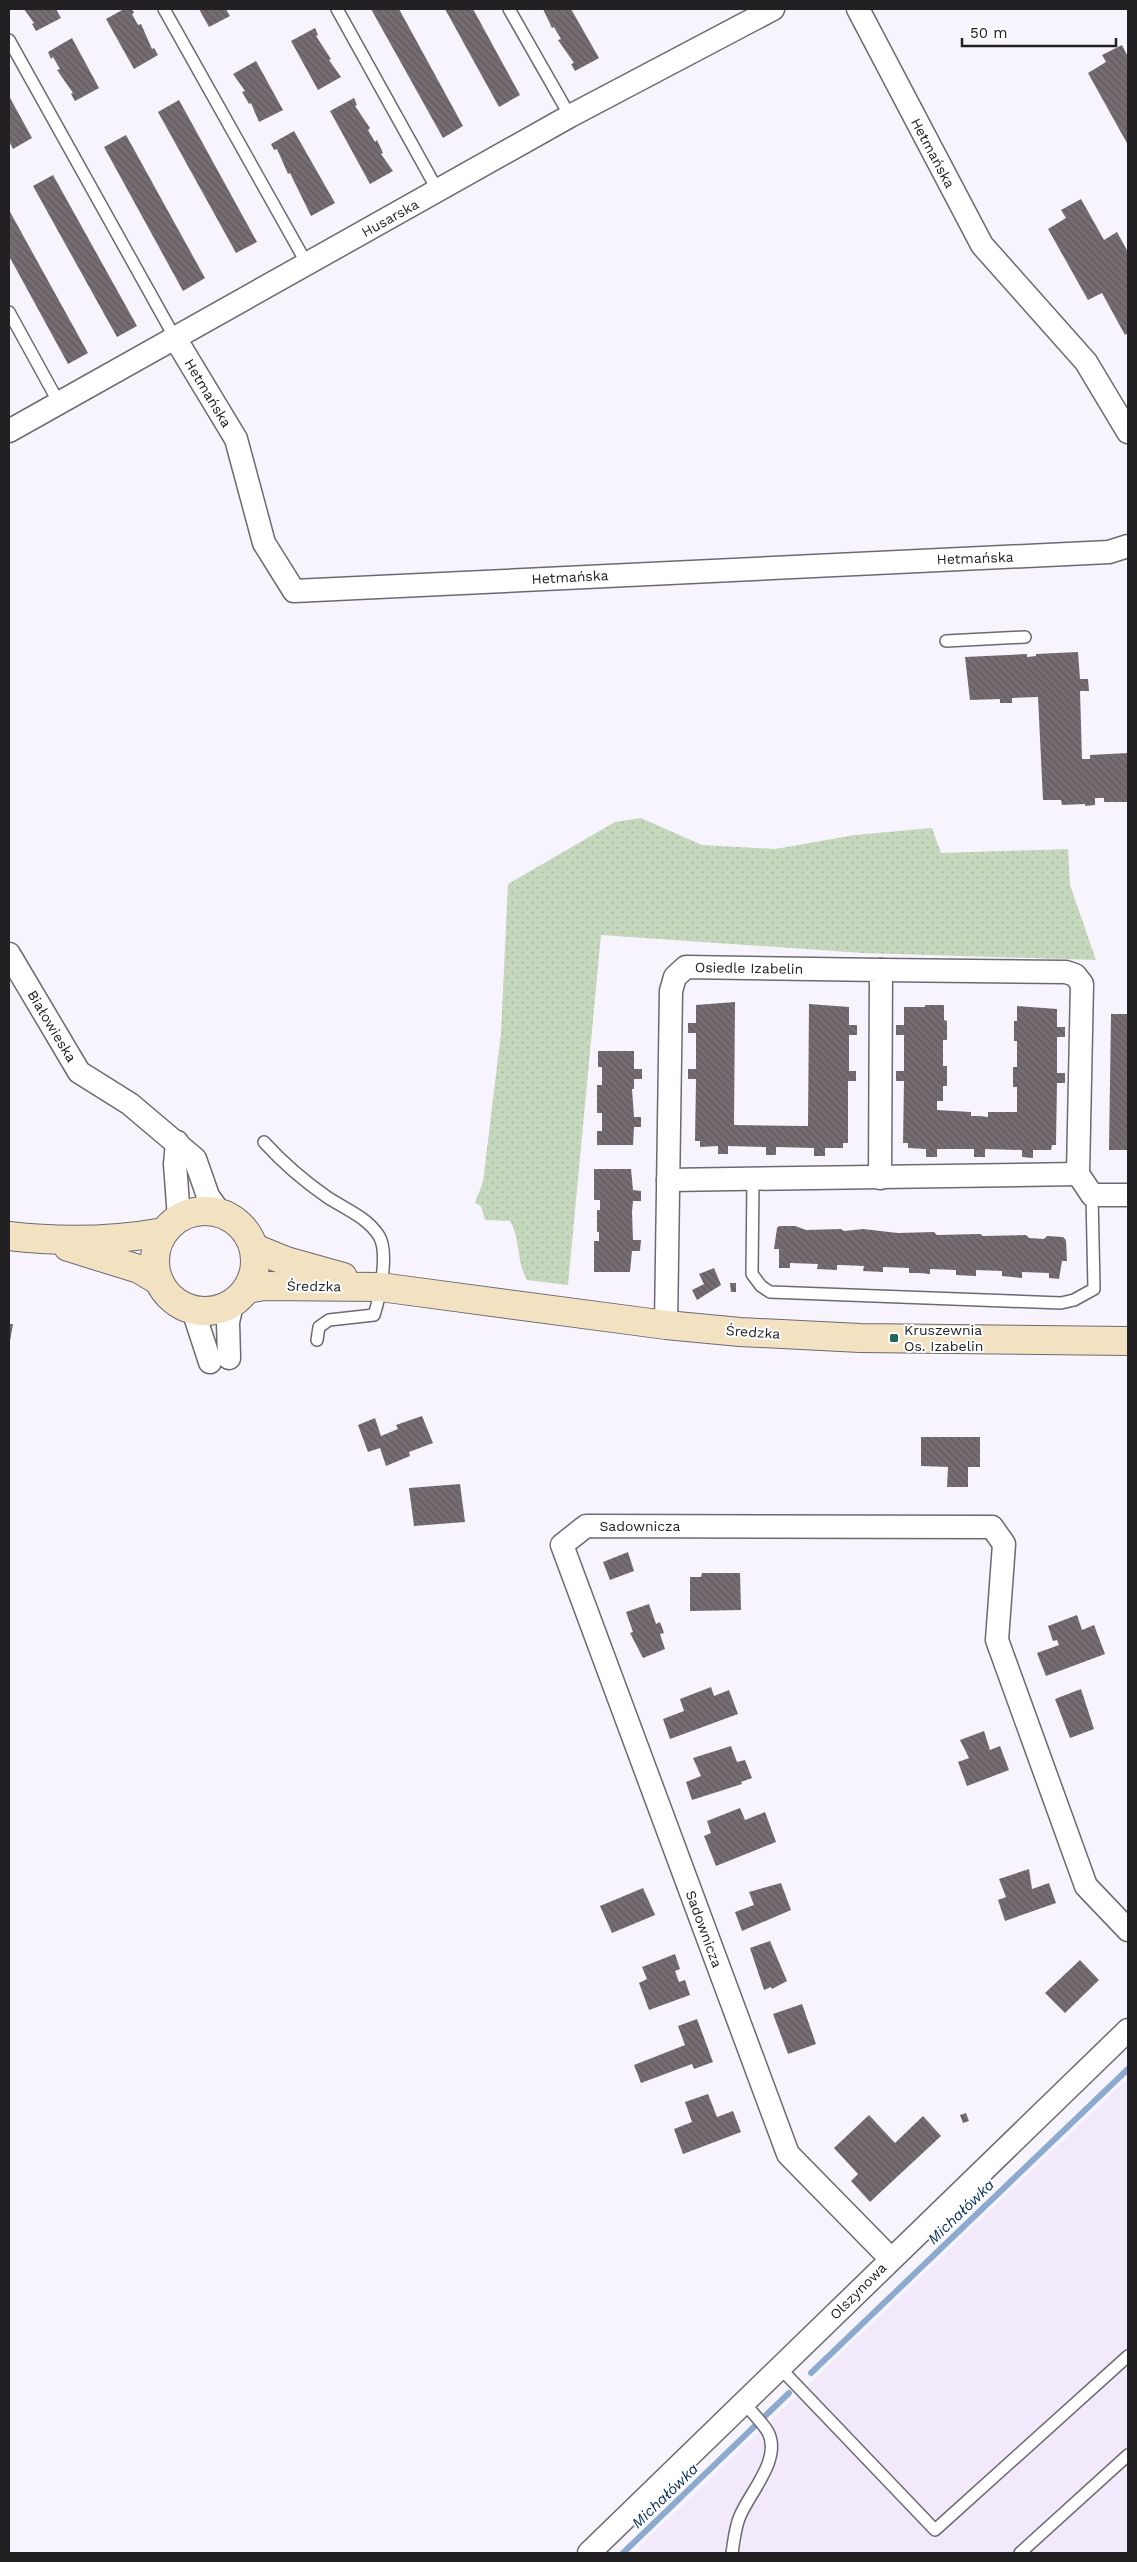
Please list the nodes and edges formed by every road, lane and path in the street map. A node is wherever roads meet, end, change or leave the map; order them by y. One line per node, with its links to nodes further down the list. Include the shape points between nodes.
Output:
1 (164, 9): 9 (lane)
2 (336, 9): 8 (lane)
3 (509, 9): 7 (lane)
4 (773, 9): 7 (street, Husarska)
5 (858, 9): 14 (street, Hetmańska, via 982,245 1086,362)
6 (9, 40): 11 (lane)
7 (570, 116): 8 (street, Husarska)
8 (438, 191): 9 (street, Husarska)
9 (306, 264): 11 (street, Husarska)
10 (9, 312): 12 (lane)
11 (175, 338): 12 (street, Husarska); 15 (street, Hetmańska, via 236,439 264,543 294,591 1109,552)
12 (59, 403): 13 (street, Husarska)
13 (9, 431)
14 (1128, 432)
15 (1128, 546)
16 (1025, 637): 17 (lane)
17 (946, 641)
18 (9, 954): 20 (street, Białowieska, via 79,1072 130,1104)
19 (881, 970): 22 (street, Osiedle Izabelin, via 1066,972 1075,975 1082,984); 23 (street); 25 (street, Osiedle Izabelin, via 686,967 675,977 671,991)
20 (177, 1142): 28 (street, Białowieska, via 195,1159 208,1196); 29 (street)
21 (264, 1142): 34 (lane, via 307,1182 367,1222 379,1236 383,1248)
22 (1078, 1174): 23 (street); 26 (street)
23 (880, 1178): 24 (street)
24 (753, 1179): 25 (street); 26 (lane, via 752,1274 770,1292 1061,1303 1074,1300 1094,1289)
25 (668, 1180): 37 (street, Osiedle Izabelin)
26 (1092, 1195): 27 (street)
27 (1128, 1195)
28 (220, 1214): 29 (street, via 199,1211); 32 (street, via 241,1227)
29 (172, 1225): 31 (street, via 134,1237); 33 (street, via 158,1244 155,1256)
30 (9, 1236): 31 (street)
31 (40, 1240): 33 (street, via 114,1260)
32 (254, 1248): 34 (street, Średzka, via 286,1261); 35 (street, via 255,1269)
33 (159, 1281): 36 (street, via 175,1302)
34 (380, 1287): 35 (street, Średzka, via 264,1286); 37 (street, Średzka); 38 (lane, via 374,1315 329,1320 319,1328)
35 (240, 1296): 36 (street, via 212,1311); 36 (street, via 228,1322 219,1360)
36 (192, 1310)
37 (666, 1325): 39 (street, Średzka, via 860,1338)
38 (317, 1340)
39 (1128, 1341)
40 (1128, 1930): 42 (street, Sadownicza, via 1086,1886 998,1640 1004,1544 992,1526 586,1526 562,1545 788,2154)
41 (1128, 2030): 42 (street, Olszynowa)
42 (891, 2259): 44 (street, Olszynowa)
43 (1128, 2356): 44 (lane, via 935,2530)
44 (780, 2368): 45 (street, Olszynowa)
45 (744, 2402): 47 (street, Olszynowa); 48 (lane, via 768,2433 772,2447 767,2469 739,2518)
46 (1128, 2455): 49 (lane)
47 (589, 2553)
48 (732, 2553)
49 (1020, 2553)

